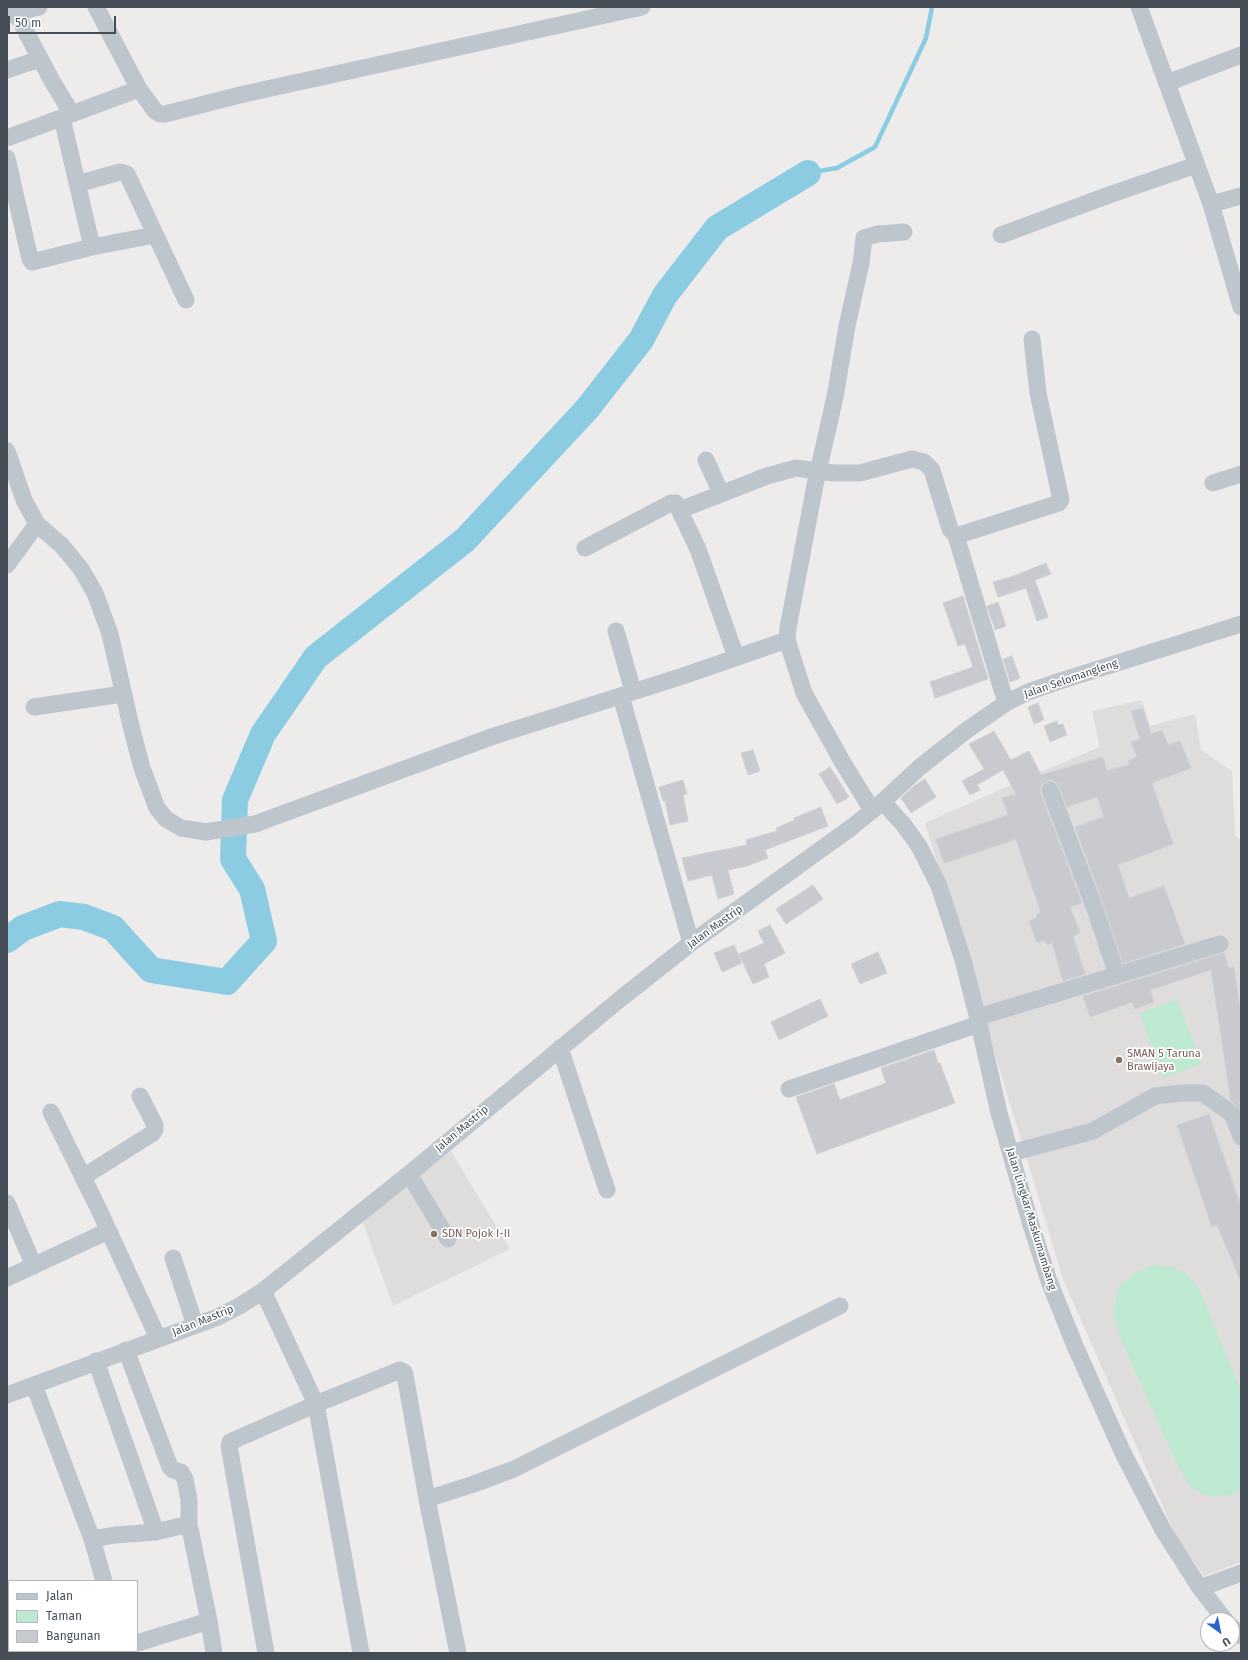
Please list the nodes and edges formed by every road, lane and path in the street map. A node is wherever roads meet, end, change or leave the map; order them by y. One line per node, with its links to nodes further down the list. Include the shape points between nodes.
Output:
1 (39, 7): 5 (street)
2 (96, 7): 10 (street)
3 (642, 7): 10 (street, via 244,94 165,114 155,111)
4 (1139, 7): 9 (street)
5 (12, 14): 7 (street)
6 (1241, 55): 9 (street)
7 (40, 59): 8 (street); 11 (street)
8 (7, 70)
9 (1167, 84): 14 (street)
10 (140, 89): 11 (street)
11 (67, 116): 12 (street); 15 (street)
12 (7, 138)
13 (7, 158): 17 (street)
14 (1196, 165): 18 (street); 21 (street)
15 (77, 184): 20 (street, via 124,172); 22 (street)
16 (1241, 196): 18 (street)
17 (12, 199): 22 (street, via 32,262)
18 (1211, 204): 23 (street)
19 (904, 232): 29 (street, via 870,236 860,263 847,326)
20 (155, 235): 22 (street); 24 (street)
21 (1001, 235)
22 (92, 247)
23 (1237, 281): 25 (street)
24 (186, 300)
25 (1241, 307)
26 (1032, 339): 35 (street, via 1038,393 1061,500 1059,503)
27 (8, 460): 34 (street)
28 (706, 460): 32 (street)
29 (824, 472): 32 (street, via 790,469); 35 (street, via 860,473 912,458 924,462 932,470 950,528); 40 (street)
30 (1241, 474): 31 (street)
31 (1213, 483)
32 (721, 493): 33 (street)
33 (680, 510): 36 (street, via 676,503 671,503); 41 (street, via 698,549)
34 (37, 524): 37 (street); 43 (street, via 69,554 95,593 110,634)
35 (956, 536): 44 (street)
36 (585, 548)
37 (7, 565)
38 (1241, 624): 44 (street, Jalan Selomangleng, via 1057,682)
39 (616, 631): 42 (street)
40 (787, 640): 41 (street); 47 (street, Jalan Lingkar Maskumambang, via 804,693 843,763)
41 (736, 657): 42 (street)
42 (627, 693): 43 (street, via 494,736 256,824 206,832 181,828 166,819 157,808 142,768); 48 (street)
43 (123, 694): 45 (street)
44 (1006, 703): 47 (street, Jalan Selomangleng, via 920,767)
45 (34, 706)
46 (1050, 790): 50 (street)
47 (877, 806): 48 (street, Jalan Mastrip, via 794,870); 51 (street, Jalan Lingkar Maskumambang, via 903,824 919,846 940,886)
48 (691, 943): 52 (street, Jalan Mastrip)
49 (1220, 944): 50 (street)
50 (1117, 975): 51 (street)
51 (979, 1020): 53 (street); 57 (street, Jalan Lingkar Maskumambang, via 999,1113)
52 (560, 1048): 58 (street, Jalan Mastrip); 60 (street)
53 (789, 1089)
54 (140, 1096): 59 (street, via 155,1125 154,1133)
55 (51, 1112): 59 (street)
56 (1241, 1137): 57 (street, via 1232,1114 1203,1093 1182,1093 1155,1096 1093,1131)
57 (1011, 1153): 82 (street, Jalan Lingkar Maskumambang, via 1048,1281 1075,1346 1141,1490)
58 (409, 1174): 63 (street); 67 (street, Jalan Mastrip)
59 (83, 1177): 62 (street)
60 (607, 1190)
61 (7, 1203): 65 (street)
62 (108, 1231): 65 (street); 70 (street)
63 (448, 1239)
64 (173, 1258): 69 (street)
65 (34, 1266): 66 (street)
66 (7, 1278)
67 (263, 1291): 69 (street, Jalan Mastrip, via 218,1317); 75 (street)
68 (840, 1306): 76 (street, via 514,1469)
69 (195, 1325): 70 (street, Jalan Mastrip)
70 (158, 1338): 71 (street, Jalan Mastrip)
71 (126, 1350): 72 (street, Jalan Mastrip); 77 (street, via 170,1467 181,1472 185,1479 190,1500)
72 (96, 1361): 73 (street, Jalan Mastrip); 78 (street)
73 (34, 1385): 74 (street, Jalan Mastrip); 79 (street)
74 (7, 1395)
75 (316, 1404): 76 (street, via 396,1371 404,1372); 87 (street, via 233,1440 229,1446); 88 (street)
76 (427, 1499): 89 (street)
77 (189, 1524): 78 (street); 84 (street)
78 (156, 1532): 79 (street)
79 (92, 1539): 81 (street)
80 (1241, 1573): 82 (street)
81 (104, 1580)
82 (1200, 1588): 83 (street, Jalan Lingkar Maskumambang)
83 (1219, 1612)
84 (209, 1621): 85 (street); 86 (street)
85 (146, 1645)
86 (214, 1653)
87 (266, 1653)
88 (361, 1653)
89 (458, 1653)

